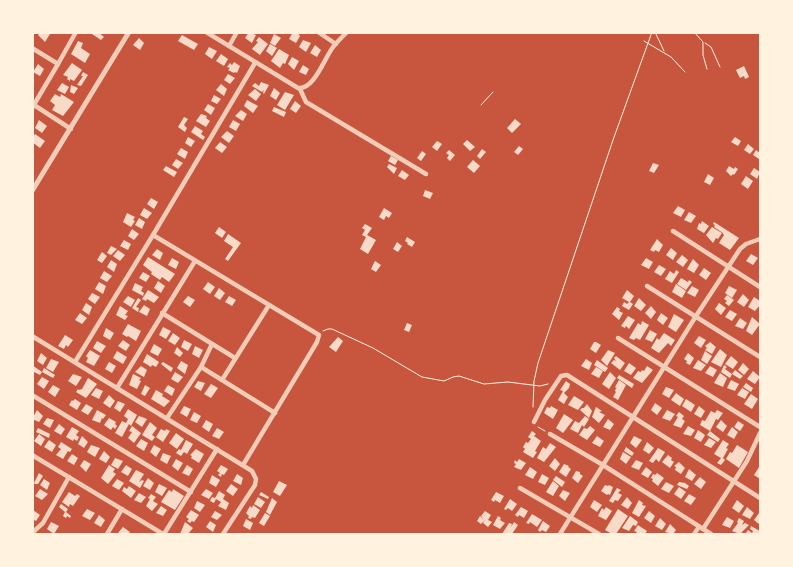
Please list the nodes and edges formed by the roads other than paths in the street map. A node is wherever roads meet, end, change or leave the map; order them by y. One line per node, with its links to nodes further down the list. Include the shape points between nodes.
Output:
1 (76, 32): 11 (street)
2 (129, 32): 14 (street)
3 (206, 32): 8 (street)
4 (237, 32): 8 (street)
5 (318, 32): 7 (street)
6 (347, 32): 7 (street)
7 (336, 44): 12 (street, via 309,85)
8 (228, 46): 10 (street)
9 (32, 48): 11 (street)
10 (255, 63): 12 (street); 18 (street)
11 (58, 64): 13 (street)
12 (300, 89): 15 (street, via 306,102)
13 (33, 106): 14 (street)
14 (71, 128): 16 (street)
15 (426, 174)
16 (32, 191)
17 (673, 231): 21 (street)
18 (153, 235): 20 (street); 32 (street)
19 (760, 239): 21 (street, via 742,247)
20 (194, 261): 24 (street); 25 (street)
21 (728, 267): 23 (street); 26 (street)
22 (647, 286): 26 (street)
23 (760, 287)
24 (269, 305): 31 (street); 38 (street, via 319,335)
25 (162, 313): 29 (street); 36 (street)
26 (696, 316): 30 (street); 34 (street)
27 (32, 336): 32 (street)
28 (618, 338): 34 (street)
29 (212, 344): 31 (street); 33 (street)
30 (760, 357)
31 (235, 358): 35 (street)
32 (74, 362): 36 (street)
33 (200, 367): 35 (street); 39 (street)
34 (665, 367): 40 (street); 42 (street)
35 (222, 380): 38 (street)
36 (117, 388): 39 (street)
37 (32, 395): 52 (street)
38 (275, 413): 47 (street)
39 (167, 418): 45 (street)
40 (633, 418): 41 (street, via 563,374); 48 (street); 50 (street)
41 (534, 422)
42 (760, 427)
43 (760, 433): 50 (street)
44 (550, 434): 48 (street)
45 (217, 449): 47 (street); 52 (street)
46 (32, 455): 49 (street)
47 (243, 465): 60 (street, via 255,474 255,485)
48 (603, 465): 55 (street); 56 (street)
49 (69, 477): 54 (street); 57 (street, via 43,523)
50 (734, 481): 53 (street); 56 (street)
51 (520, 488): 55 (street)
52 (191, 492): 59 (street)
53 (760, 498)
54 (122, 509): 58 (street); 59 (street)
55 (570, 516): 61 (street); 62 (street)
56 (701, 528): 63 (street); 64 (street)
57 (33, 532)
58 (107, 534)
59 (164, 534)
60 (223, 534)
61 (560, 534)
62 (599, 534)
63 (694, 534)
64 (711, 534)

